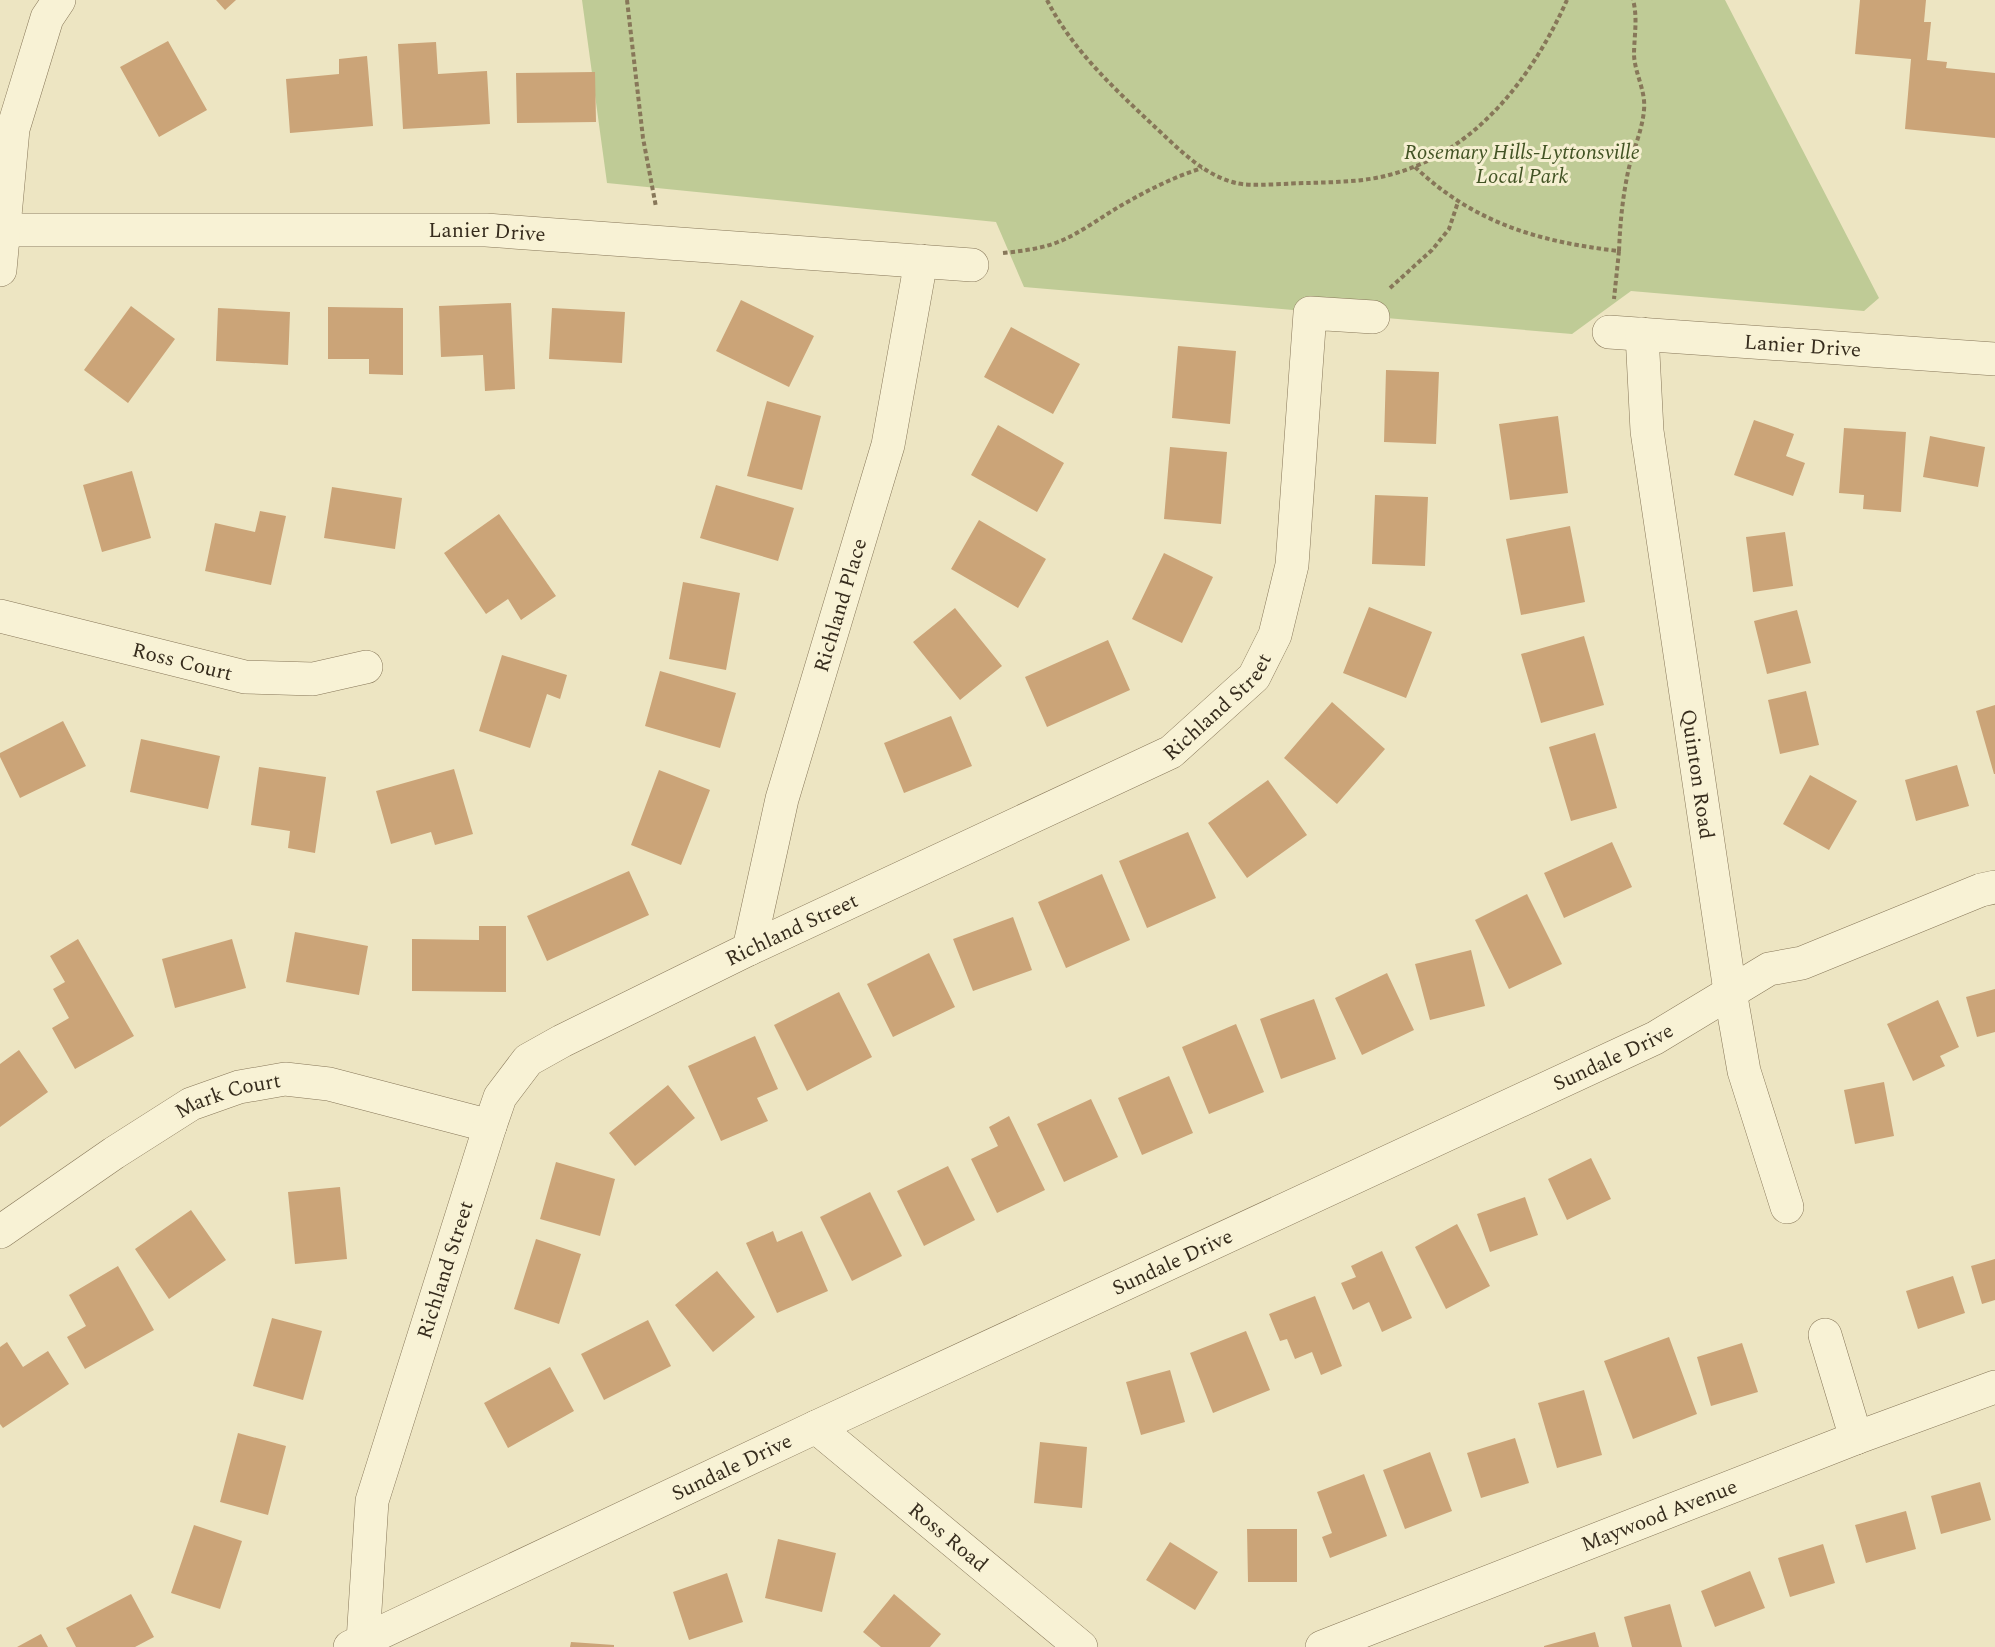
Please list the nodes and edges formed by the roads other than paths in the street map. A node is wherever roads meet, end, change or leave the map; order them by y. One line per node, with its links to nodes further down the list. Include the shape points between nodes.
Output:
1 (59, 0): 2 (street, via 47,18 13,129)
2 (3, 230): 3 (street, Lanier Drive, via 486,230); 5 (street)
3 (921, 261): 4 (street, Lanier Drive); 13 (street, Richland Place, via 888,445 782,799)
4 (972, 265)
5 (0, 270)
6 (1373, 317): 13 (street, Richland Street, via 1310,313 1292,565 1275,635 1254,677 1171,752)
7 (1609, 332): 8 (street, Lanier Drive)
8 (1642, 334): 9 (street, Lanier Drive); 14 (street, Quinton Road, via 1647,431)
9 (1995, 359)
10 (0, 616): 11 (street, Ross Court, via 244,677 313,679)
11 (366, 667)
12 (1995, 887): 14 (street, Sundale Drive, via 1802,963 1768,969)
13 (749, 949): 15 (street, Richland Street, via 528,1060 500,1097)
14 (1730, 991): 16 (street, Quinton Road, via 1744,1071); 20 (street, Sundale Drive, via 1655,1038)
15 (490, 1125): 17 (street, Mark Court, via 329,1084 285,1079 239,1088 191,1104); 22 (street, Richland Street, via 372,1501)
16 (1787, 1207)
17 (0, 1232)
18 (1825, 1335): 21 (street)
19 (1995, 1387): 21 (street, Maywood Avenue)
20 (816, 1427): 22 (street, Sundale Drive); 23 (street, Ross Road)
21 (1856, 1438): 24 (street, Maywood Avenue)
22 (361, 1645)
23 (1081, 1647)
24 (1322, 1647)

